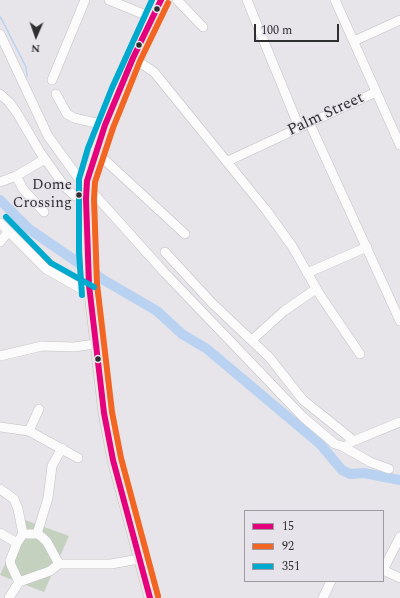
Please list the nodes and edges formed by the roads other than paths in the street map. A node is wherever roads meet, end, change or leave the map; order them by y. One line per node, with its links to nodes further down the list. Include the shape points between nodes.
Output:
1 (85, 0): 13 (street)
2 (109, 0): 7 (street)
3 (161, 0): 7 (main road)
4 (177, 0): 9 (street)
5 (247, 0): 20 (street)
6 (335, 0): 11 (street, Palm Street)
7 (153, 18): 12 (main road)
8 (400, 20): 11 (street)
9 (203, 27)
10 (0, 34): 27 (street, via 48,136)
11 (354, 41): 14 (street, Palm Street)
12 (134, 58): 18 (main road); 24 (street, via 154,72)
13 (52, 80)
14 (376, 92): 17 (street, Palm Street); 19 (street)
15 (0, 94): 23 (street, via 17,113)
16 (56, 94): 18 (street, via 67,114)
17 (309, 122): 20 (street, Palm Street); 34 (street)
18 (105, 125): 22 (main road)
19 (396, 126): 21 (street)
20 (299, 127): 24 (street, Palm Street)
21 (400, 145)
22 (95, 151): 27 (main road); 32 (street)
23 (45, 159): 25 (street); 28 (street, via 65,187 75,196)
24 (228, 162): 36 (street, via 288,240)
25 (16, 176): 26 (street); 29 (street, via 23,189)
26 (0, 182)
27 (86, 185): 28 (main road); 49 (street, via 164,272 280,394 335,444)
28 (86, 199): 37 (main road)
29 (44, 212)
30 (0, 223): 31 (street)
31 (8, 232): 33 (street); 37 (street, via 46,269)
32 (185, 234)
33 (0, 242)
34 (367, 247): 36 (street); 39 (street)
35 (166, 252): 40 (street, via 212,303)
36 (307, 273): 38 (street)
37 (90, 289): 41 (main road)
38 (316, 289): 40 (street); 42 (street)
39 (400, 321)
40 (252, 340): 48 (street, via 282,372 303,400)
41 (95, 344): 43 (street, via 74,347 42,346); 59 (main road, via 110,447)
42 (360, 354)
43 (0, 356)
44 (39, 409): 47 (street)
45 (400, 422): 48 (street)
46 (0, 427): 47 (street)
47 (29, 431): 50 (street)
48 (354, 441): 49 (street)
49 (342, 446): 52 (street, via 370,462)
50 (62, 448): 51 (street); 56 (street, via 52,466 48,498)
51 (78, 458)
52 (389, 469)
53 (0, 489): 55 (street, via 14,499)
54 (0, 533): 58 (street)
55 (24, 534): 56 (street); 58 (street)
56 (37, 534): 60 (street, via 47,542)
57 (400, 537): 61 (street)
58 (17, 543): 64 (street, via 10,565)
59 (139, 559): 60 (street, via 111,564); 67 (main road)
60 (59, 564): 64 (street, via 50,571)
61 (384, 568)
62 (384, 570): 63 (street)
63 (400, 578)
64 (19, 582): 66 (street)
65 (330, 582): 68 (street)
66 (9, 598)
67 (150, 598)
68 (322, 598)

